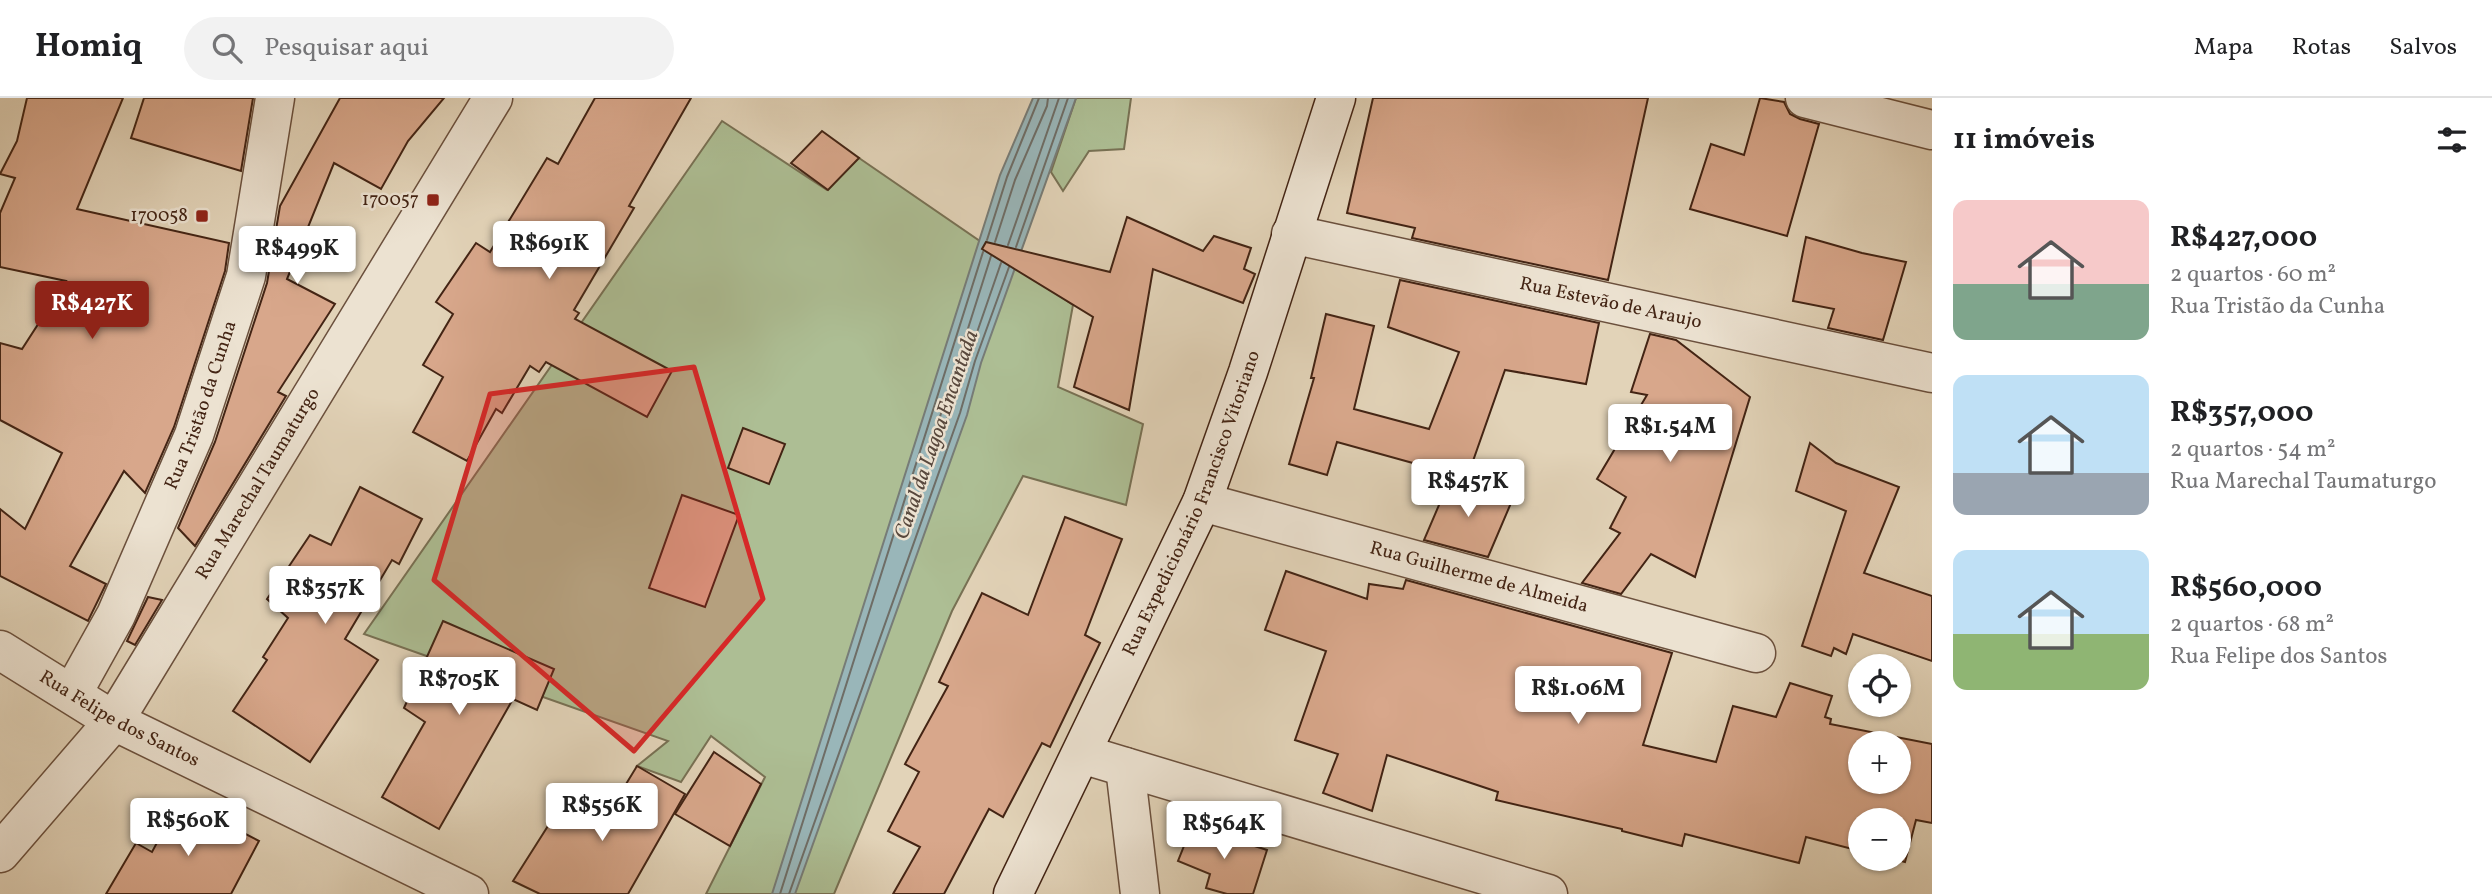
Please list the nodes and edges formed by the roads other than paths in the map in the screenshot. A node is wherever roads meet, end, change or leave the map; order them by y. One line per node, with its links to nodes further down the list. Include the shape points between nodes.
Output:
1 (275, 98): 11 (street, Rua Tristão da Cunha, via 246,276 194,435 116,615)
2 (493, 98): 12 (street, Rua Marechal Taumaturgo)
3 (1336, 98): 6 (street, Rua Expedicionário Francisco Vitoriano)
4 (1805, 98): 5 (street)
5 (1932, 130)
6 (1291, 234): 7 (street, Rua Estevão de Araujo); 8 (street, Rua Expedicionário Francisco Vitoriano)
7 (1932, 373)
8 (1202, 502): 10 (street, Rua Guilherme de Almeida); 13 (street, Rua Expedicionário Francisco Vitoriano)
9 (0, 650): 11 (street, Rua Felipe dos Santos)
10 (1756, 653)
11 (72, 694): 12 (street, Rua Felipe dos Santos)
12 (114, 721): 15 (street, Rua Marechal Taumaturgo); 16 (street, Rua Felipe dos Santos)
13 (1082, 754): 14 (street); 17 (street, Rua Expedicionário Francisco Vitoriano)
14 (1125, 767): 18 (street); 19 (street)
15 (0, 853)
16 (469, 894)
17 (1013, 894)
18 (1140, 894)
19 (1548, 894)

